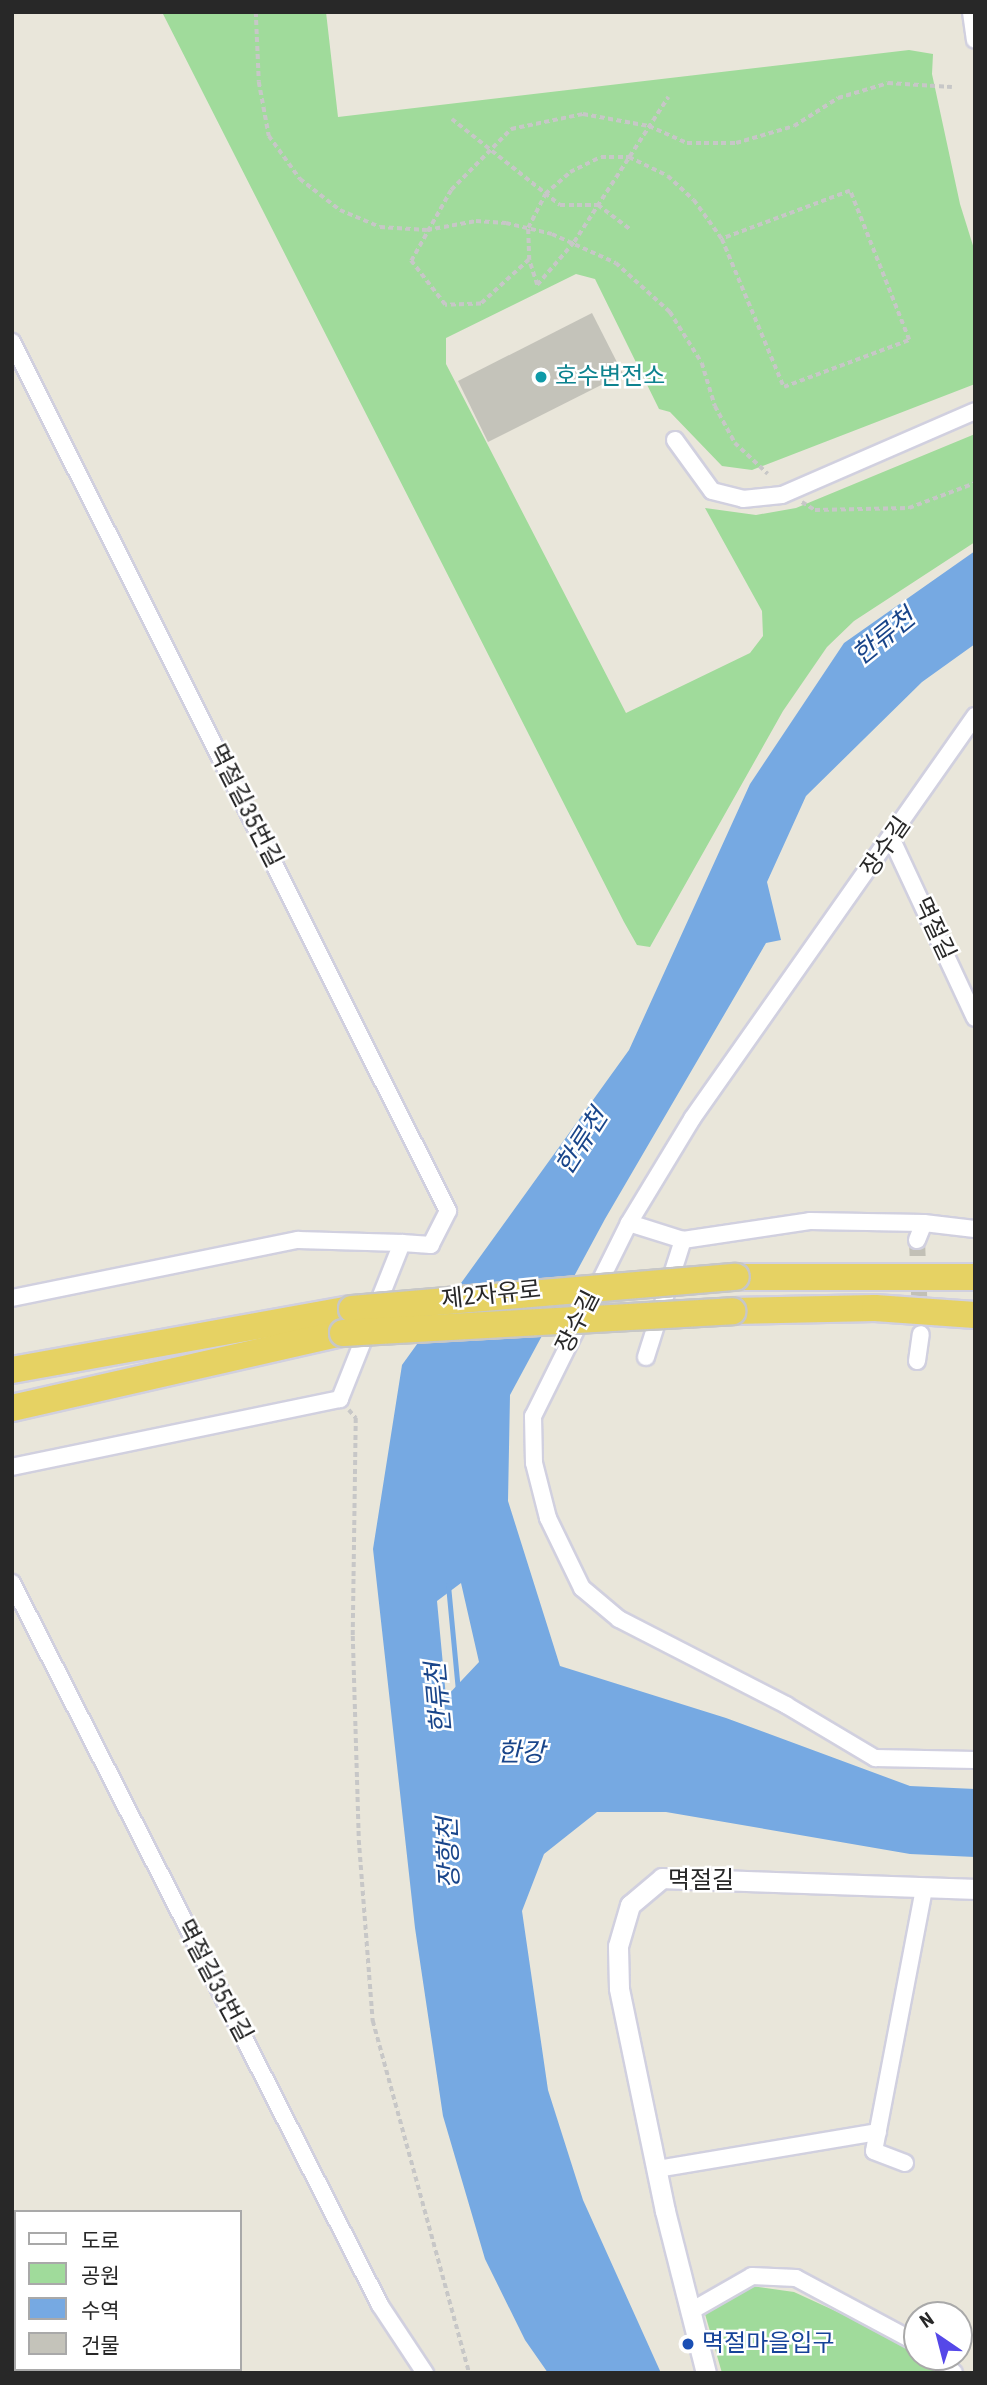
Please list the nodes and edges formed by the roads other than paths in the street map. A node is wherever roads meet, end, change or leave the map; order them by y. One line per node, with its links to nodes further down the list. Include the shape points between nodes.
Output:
1 (971, 12): 2 (street)
2 (975, 40)
3 (12, 342): 14 (street, 멱절길35번길, via 448,1211 431,1245)
4 (975, 411): 5 (street, via 782,495 743,499 712,491)
5 (675, 440)
6 (975, 716): 7 (street, 장수길)
7 (892, 840): 8 (street, 멱절길); 9 (street, 장수길, via 692,1119)
8 (975, 1018)
9 (629, 1223): 12 (street); 29 (street, 장수길, via 533,1416 534,1463 548,1518 582,1588 619,1619 786,1705 875,1758)
10 (924, 1223): 11 (street); 12 (street, via 810,1221); 13 (street)
11 (975, 1230)
12 (682, 1240): 19 (street)
13 (917, 1240)
14 (402, 1243): 16 (street, via 298,1240 162,1264); 27 (street, via 340,1399)
15 (975, 1277): 20 (highway, 제2자유로, bridge, via 736,1277 352,1309)
16 (12, 1298)
17 (975, 1315): 24 (highway, bridge, via 875,1308 732,1311 343,1334)
18 (920, 1334): 21 (street)
19 (646, 1357)
20 (58, 1359): 22 (highway); 23 (highway, 제2자유로)
21 (917, 1361)
22 (12, 1362)
23 (12, 1370)
24 (75, 1393): 25 (highway); 26 (highway)
25 (12, 1408)
26 (12, 1417)
27 (12, 1466)
28 (12, 1583): 37 (street, 멱절길35번길, via 380,2305)
29 (975, 1759)
30 (924, 1888): 31 (street, 멱절길); 32 (street); 34 (street, 멱절길, via 662,1878 643,1890 623,1920 619,1988)
31 (975, 1889)
32 (878, 2132): 33 (street, via 874,2151); 34 (street)
33 (905, 2162)
34 (657, 2169): 35 (street, 멱절길)
35 (691, 2311): 36 (street, via 752,2276 796,2277); 38 (street, 멱절길)
36 (903, 2335)
37 (425, 2373)
38 (706, 2373)

